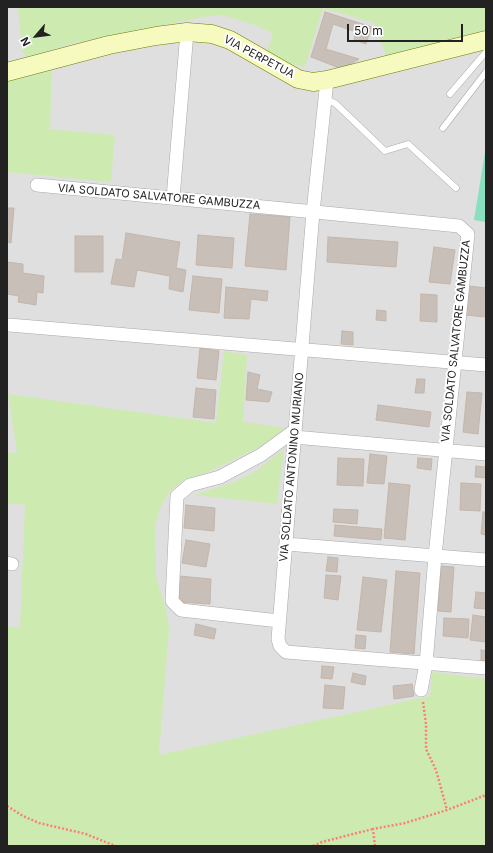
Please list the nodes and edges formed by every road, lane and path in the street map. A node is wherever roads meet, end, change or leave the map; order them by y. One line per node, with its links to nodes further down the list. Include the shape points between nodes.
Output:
1 (187, 32): 4 (street, VIA PERPETUA, via 109,45); 6 (street, VIA PERPETUA, via 212,34 230,40 298,79 313,82); 12 (street)
2 (486, 40): 6 (street, VIA PERPETUA)
3 (486, 52): 7 (lane)
4 (7, 72)
5 (486, 72): 9 (lane)
6 (327, 80): 8 (street, VIA SOLDATO ANTONINO MURIANO)
7 (450, 94)
8 (325, 98): 11 (lane, via 336,104 385,151 408,144); 13 (street, VIA SOLDATO ANTONINO MURIANO)
9 (443, 128)
10 (36, 185): 12 (street, VIA SOLDATO SALVATORE GAMBUZZA)
11 (456, 188)
12 (173, 198): 13 (street, VIA SOLDATO SALVATORE GAMBUZZA)
13 (313, 212): 15 (street, VIA SOLDATO ANTONINO MURIANO); 16 (street, VIA SOLDATO SALVATORE GAMBUZZA, via 459,226 468,234)
14 (9, 325): 15 (street)
15 (301, 350): 16 (street); 18 (street, VIA SOLDATO ANTONINO MURIANO)
16 (454, 362): 17 (street); 19 (street, VIA SOLDATO SALVATORE GAMBUZZA)
17 (486, 365)
18 (294, 434): 19 (street); 21 (street, VIA SOLDATO ANTONINO MURIANO); 24 (street, via 220,477 190,485 177,496 172,601 181,610)
19 (445, 450): 20 (street); 22 (street, VIA SOLDATO SALVATORE GAMBUZZA)
20 (486, 454)
21 (286, 544): 22 (street); 24 (street, VIA SOLDATO ANTONINO MURIANO)
22 (434, 556): 23 (street); 25 (street, VIA SOLDATO SALVATORE GAMBUZZA)
23 (486, 560)
24 (279, 621): 25 (street, VIA SOLDATO ANTONINO MURIANO, via 278,639 286,652)
25 (426, 664): 26 (street, VIA SOLDATO ANTONINO MURIANO); 27 (street, VIA SOLDATO SALVATORE GAMBUZZA)
26 (486, 668)
27 (421, 690): 30 (path, via 426,724 426,749 436,770)
28 (486, 795): 30 (path)
29 (7, 806): 32 (path, via 39,823 86,834)
30 (446, 810): 31 (path, via 405,823)
31 (373, 829): 33 (path); 34 (path)
32 (115, 846)
33 (313, 846)
34 (375, 846)

